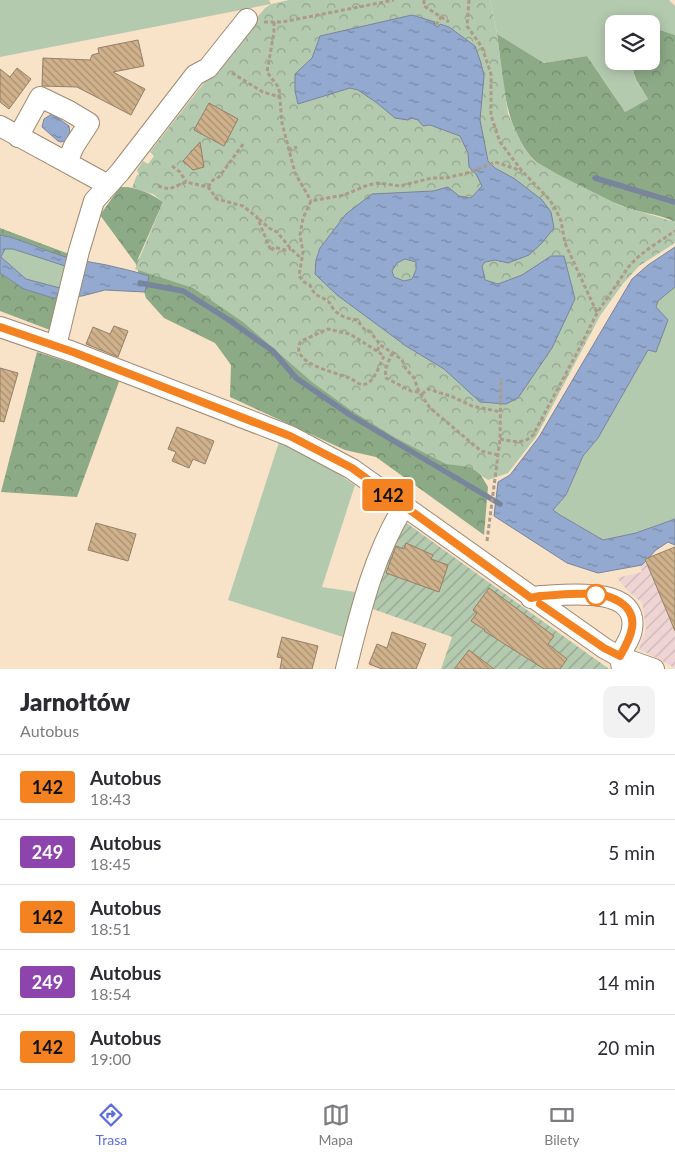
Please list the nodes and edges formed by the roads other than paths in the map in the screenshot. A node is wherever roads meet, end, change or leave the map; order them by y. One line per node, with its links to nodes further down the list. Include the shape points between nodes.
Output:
1 (247, 19): 5 (street, via 208,68 195,75)
2 (0, 126): 3 (street)
3 (18, 137): 4 (street); 4 (street, via 40,97 69,111 88,124)
4 (67, 162): 5 (street)
5 (108, 185): 7 (street, via 94,201)
6 (0, 327): 7 (street)
7 (56, 346): 8 (street, via 290,436 352,468)
8 (404, 506): 9 (street); 11 (street, via 382,549 369,585)
9 (531, 598): 10 (street); 10 (street, via 602,595 626,606 633,617 630,641)
10 (621, 663): 12 (street)
11 (346, 669)
12 (654, 669)

